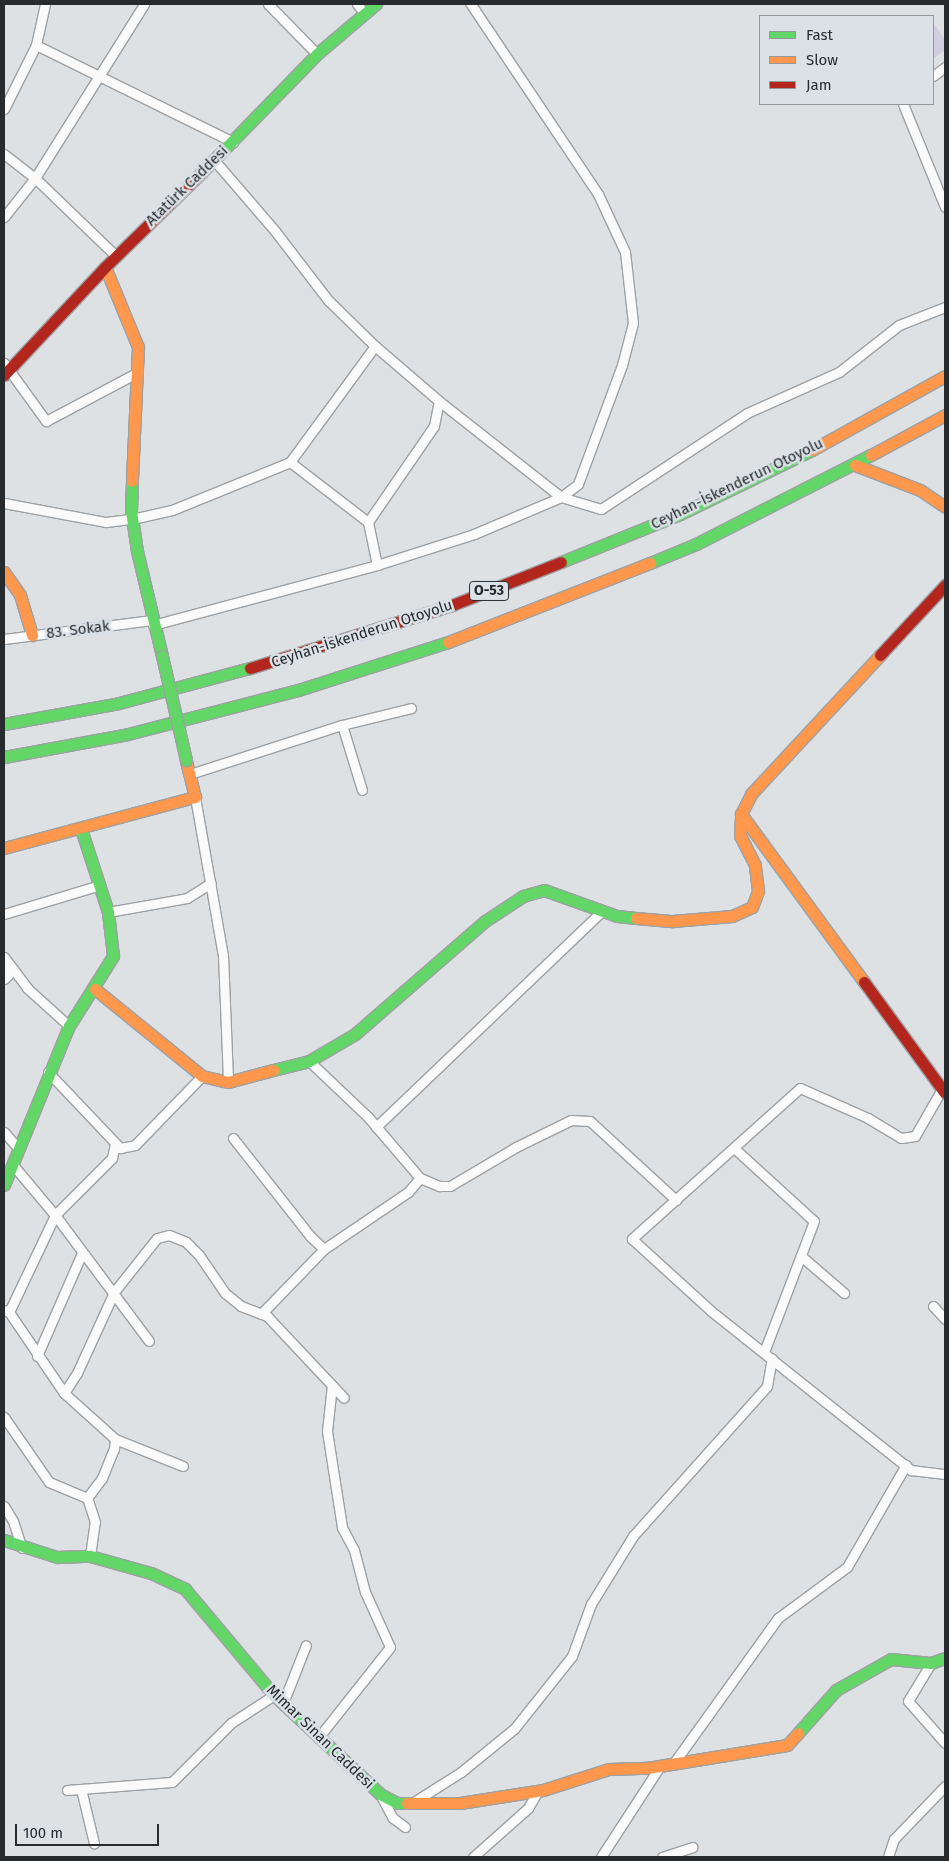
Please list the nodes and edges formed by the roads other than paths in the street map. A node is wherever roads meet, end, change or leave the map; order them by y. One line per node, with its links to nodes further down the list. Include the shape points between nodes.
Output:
1 (45, 4): 8 (street)
2 (144, 4): 11 (street)
3 (268, 4): 9 (street)
4 (357, 4): 7 (street)
5 (376, 4): 7 (main road, Atatürk Caddesi)
6 (471, 4): 33 (street, 83. Sokak, via 598,194 625,252 633,323 622,365 578,484)
7 (366, 14): 9 (main road, Atatürk Caddesi)
8 (36, 46): 11 (street); 14 (street)
9 (317, 54): 15 (main road, Atatürk Caddesi)
10 (945, 67): 12 (street)
11 (100, 75): 15 (street); 18 (street)
12 (934, 75)
13 (903, 105): 19 (street)
14 (4, 110)
15 (233, 142): 17 (main road, Atatürk Caddesi)
16 (4, 154): 18 (street)
17 (214, 160): 22 (main road, Atatürk Caddesi); 25 (street, via 328,300)
18 (35, 178): 21 (street); 22 (street)
19 (942, 190): 20 (street)
20 (945, 206)
21 (4, 217)
22 (116, 256): 23 (main road, Atatürk Caddesi)
23 (105, 267): 26 (main road, Atatürk Caddesi); 27 (main road, via 138,347)
24 (945, 307): 33 (street, via 899,325 839,372 747,413 601,509)
25 (375, 346): 29 (street); 31 (street)
26 (6, 368): 27 (street, via 46,421)
27 (138, 372): 36 (main road)
28 (945, 376): 45 (main road, Ceyhan-İskenderun Otoyolu / O-53, via 808,452 680,514 452,605 287,658 156,693)
29 (439, 400): 33 (street); 37 (street, via 434,426)
30 (945, 415): 32 (main road, O-53)
31 (290, 462): 36 (street, via 172,510); 37 (street)
32 (854, 464): 35 (main road, via 920,490); 47 (main road, O-53, via 696,544 466,636 298,690 128,734)
33 (561, 497): 38 (street, 83. Sokak, via 474,534)
34 (4, 503): 36 (street, via 106,522)
35 (945, 506)
36 (132, 519): 41 (main road)
37 (368, 522): 38 (street)
38 (377, 565): 41 (street, 83. Sokak)
39 (4, 572): 42 (main road, via 20,595)
40 (945, 585): 51 (main road, via 751,794)
41 (152, 623): 42 (street, 83. Sokak); 48 (main road, bridge)
42 (32, 635): 43 (street, 83. Sokak)
43 (4, 639)
44 (411, 708): 46 (street)
45 (4, 724)
46 (342, 725): 48 (street); 49 (street)
47 (4, 757)
48 (190, 774): 50 (main road)
49 (362, 790)
50 (195, 798): 52 (main road); 54 (street)
51 (742, 814): 56 (main road, via 740,836 755,865 758,890 752,907 732,916 673,921); 67 (main road)
52 (82, 829): 53 (main road); 55 (main road)
53 (4, 848)
54 (211, 882): 57 (street, via 188,898); 66 (street, via 223,955)
55 (100, 885): 57 (main road); 58 (street)
56 (602, 911): 63 (main road, via 544,890 523,896 485,921 355,1034); 68 (street)
57 (108, 912): 61 (main road, via 113,956)
58 (4, 914)
59 (6, 961): 60 (street, via 8,975); 62 (street, via 27,988)
60 (4, 978)
61 (95, 990): 62 (main road); 65 (main road)
62 (69, 1026): 64 (main road)
63 (309, 1061): 66 (main road); 68 (street)
64 (48, 1072): 71 (street); 72 (main road)
65 (202, 1076): 66 (main road); 71 (street, via 135,1145 120,1148)
66 (228, 1082)
67 (944, 1091): 73 (street, via 915,1136 901,1138 868,1118 800,1088)
68 (376, 1127): 75 (street)
69 (4, 1132): 72 (street)
70 (233, 1138): 79 (street, via 310,1236)
71 (115, 1144): 78 (street, via 112,1158)
72 (19, 1148): 74 (main road)
73 (734, 1148): 77 (street); 81 (street, via 814,1221)
74 (13, 1165): 76 (main road); 78 (street)
75 (420, 1178): 77 (street, via 438,1186 450,1186 516,1147 571,1120 590,1121); 79 (street, via 408,1192)
76 (4, 1185)
77 (676, 1200): 89 (street, via 632,1239 711,1312)
78 (55, 1215): 80 (street); 85 (street)
79 (324, 1249): 86 (street)
80 (82, 1253): 82 (street); 90 (street)
81 (801, 1256): 83 (street); 89 (street)
82 (114, 1292): 86 (street, via 157,1238 169,1235 186,1242 199,1255 225,1293 242,1306); 88 (street); 93 (street, via 77,1373)
83 (844, 1293)
84 (932, 1306): 87 (street)
85 (6, 1311): 90 (street)
86 (261, 1314): 92 (street)
87 (945, 1319)
88 (149, 1341)
89 (764, 1352): 91 (street)
90 (37, 1356): 93 (street)
91 (772, 1358): 97 (street); 120 (street, via 767,1386 633,1536 591,1604 572,1656 514,1729 461,1772)
92 (332, 1385): 94 (street); 110 (street, via 327,1431 342,1527 354,1550 364,1592 390,1647)
93 (64, 1393): 96 (street)
94 (344, 1398)
95 (4, 1417): 100 (street, via 49,1482)
96 (115, 1439): 98 (street); 100 (street, via 102,1478)
97 (906, 1465): 99 (street, via 911,1470); 112 (street, via 847,1567 778,1618)
98 (183, 1466)
99 (945, 1474)
100 (87, 1498): 104 (street, via 95,1522)
101 (4, 1506): 103 (street)
102 (4, 1540): 103 (main road, Mimar Sinan Caddesi)
103 (22, 1548): 104 (main road, Mimar Sinan Caddesi, via 57,1557)
104 (90, 1556): 108 (main road, Mimar Sinan Caddesi, via 150,1572 186,1590)
105 (306, 1645): 109 (street)
106 (945, 1658): 107 (main road, Mimar Sinan Caddesi)
107 (931, 1663): 111 (street, via 908,1701); 112 (main road, Mimar Sinan Caddesi, via 891,1660 836,1690 787,1745)
108 (274, 1694): 109 (main road, Mimar Sinan Caddesi); 115 (street, via 231,1723 172,1782)
109 (283, 1703): 110 (main road, Mimar Sinan Caddesi)
110 (318, 1738): 118 (main road, Mimar Sinan Caddesi)
111 (945, 1743)
112 (673, 1764): 113 (main road, Mimar Sinan Caddesi)
113 (660, 1766): 117 (main road, Mimar Sinan Caddesi, via 609,1769); 126 (street)
114 (945, 1786): 121 (street)
115 (81, 1789): 116 (street); 123 (street)
116 (67, 1790)
117 (538, 1791): 120 (main road, Mimar Sinan Caddesi, via 460,1804); 125 (street, via 528,1808)
118 (380, 1794): 120 (main road, Mimar Sinan Caddesi, via 397,1803); 122 (street, via 393,1818)
119 (945, 1796): 121 (street)
120 (409, 1804)
121 (929, 1806): 128 (street, via 894,1840)
122 (405, 1827)
123 (94, 1842)
124 (692, 1848): 127 (street)
125 (473, 1857)
126 (602, 1857)
127 (662, 1857)
128 (888, 1857)

